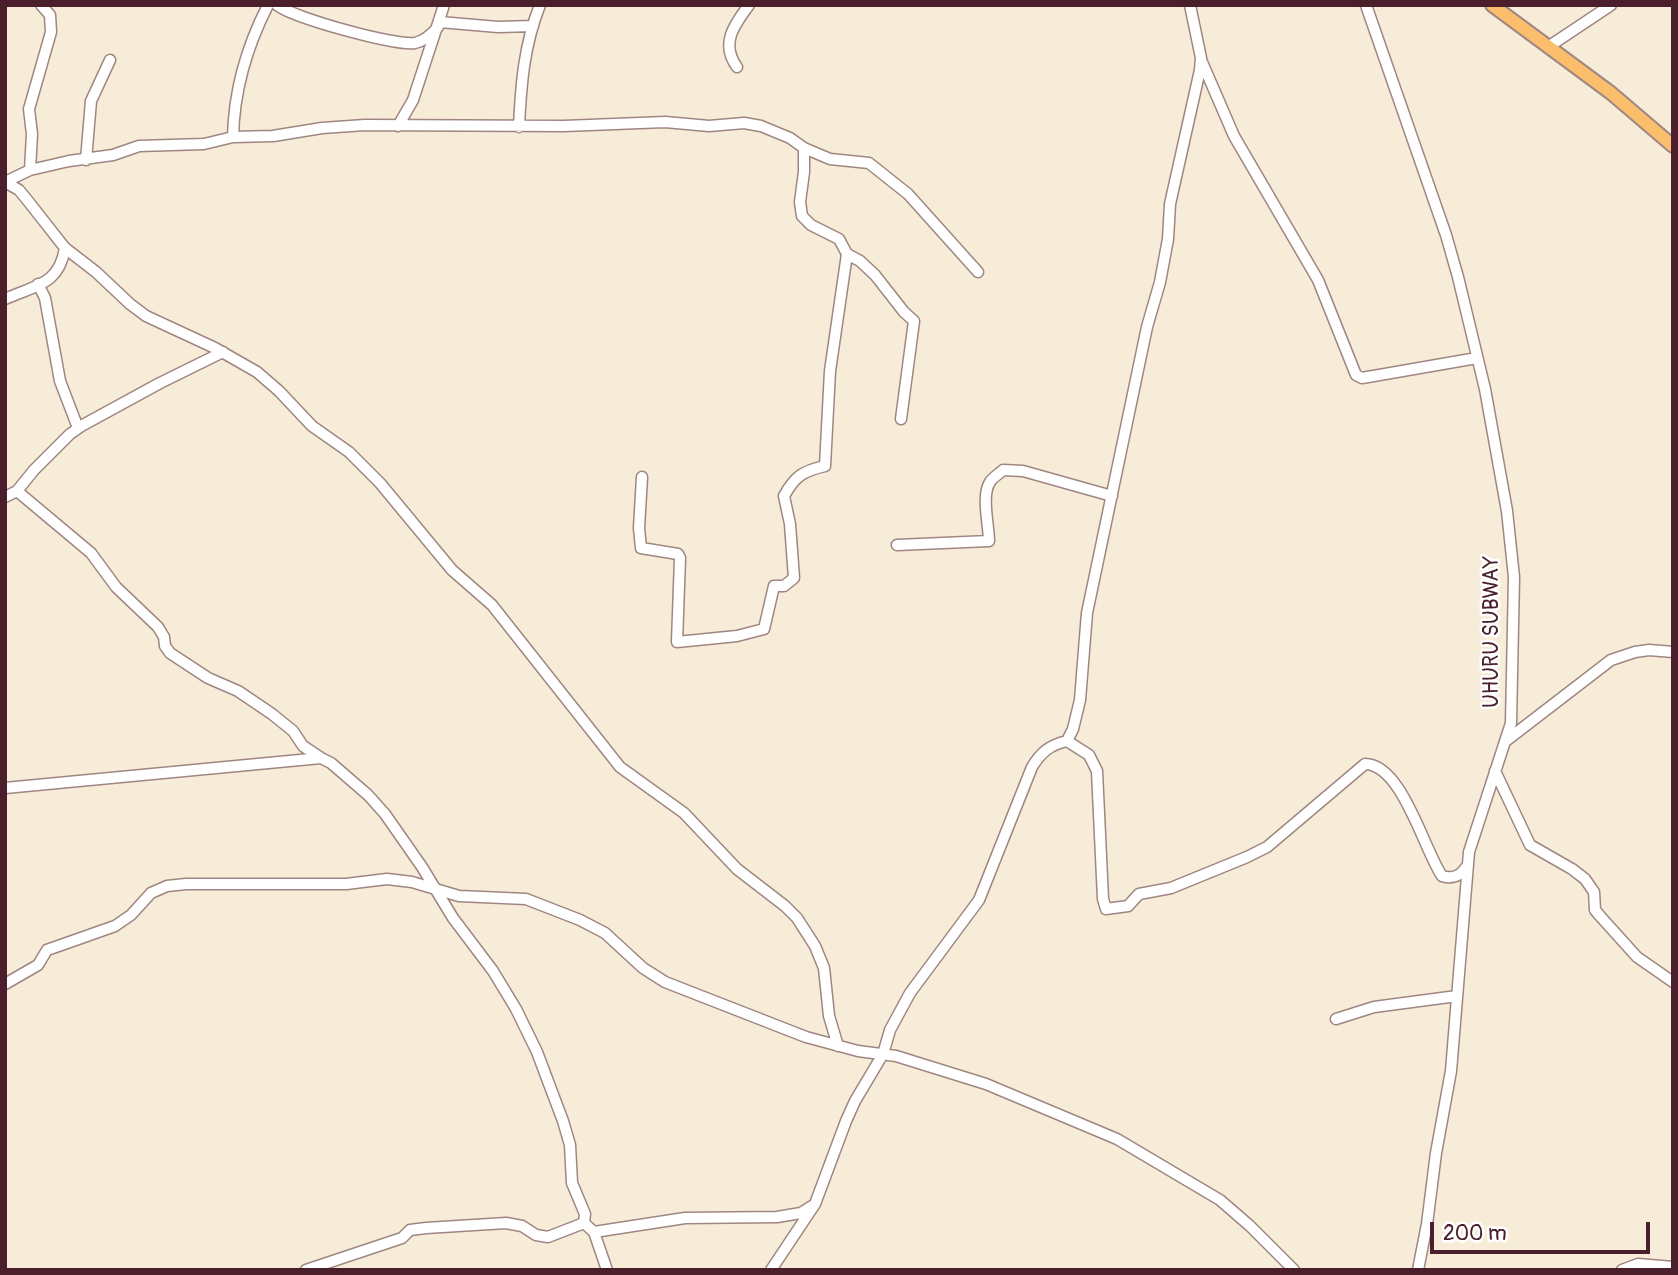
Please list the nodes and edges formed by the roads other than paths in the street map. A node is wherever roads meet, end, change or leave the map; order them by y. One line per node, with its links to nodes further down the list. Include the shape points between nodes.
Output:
1 (41, 5): 23 (street, via 50,15 51,32 29,108)
2 (268, 5): 19 (street, via 239,79)
3 (276, 5): 11 (street, via 326,26 397,42 421,41)
4 (444, 5): 11 (street)
5 (540, 5): 12 (street)
6 (749, 5): 16 (street, via 729,43)
7 (1190, 5): 14 (street)
8 (1366, 5): 33 (street, UHURU SUBWAY, via 1446,235)
9 (1492, 5): 13 (main road)
10 (1611, 5): 13 (street)
11 (439, 25): 12 (street); 17 (street, via 413,100)
12 (533, 26): 18 (street, via 522,73)
13 (1548, 47): 20 (main road)
14 (1201, 58): 33 (street, via 1234,136 1318,280 1356,375 1362,378); 38 (street, via 1170,204 1160,282)
15 (110, 60): 22 (street, via 91,101)
16 (737, 67)
17 (398, 126): 18 (street); 19 (street)
18 (519, 127): 21 (street, via 744,123 780,133)
19 (233, 137): 22 (street, via 204,144 139,146)
20 (1673, 146)
21 (804, 148): 28 (street, via 801,213 811,225 839,239); 29 (street, via 830,159 869,163 908,194)
22 (86, 160): 23 (street)
23 (30, 170): 24 (street)
24 (17, 175): 25 (street); 26 (street, via 13,184)
25 (5, 182): 26 (street)
26 (19, 190): 27 (street)
27 (65, 248): 30 (street, via 60,269); 32 (street, via 146,316)
28 (847, 254): 34 (street, via 875,275 914,321); 36 (street, via 830,371 825,466 793,480 784,496 794,578 784,586 774,586 764,629 677,642 680,558 641,548)
29 (978, 272)
30 (38, 284): 31 (street); 35 (street, via 60,381)
31 (5, 299)
32 (223, 352): 35 (street); 53 (street, via 269,381 395,499 453,570 492,605 620,767 684,813 750,881 792,911 824,968 829,1016)
33 (1477, 358): 42 (street, UHURU SUBWAY, via 1513,556 1513,709)
34 (901, 419)
35 (78, 428): 37 (street)
36 (642, 477)
37 (17, 491): 39 (street); 44 (street, via 91,553 116,587 158,626 170,653 272,714)
38 (1112, 496): 40 (street, via 1023,471 1003,470 989,483 985,505 989,541); 43 (street, via 1087,613 1080,700)
39 (5, 497)
40 (897, 545)
41 (1673, 652): 42 (street, via 1649,650 1611,660)
42 (1507, 740): 45 (street, UHURU SUBWAY)
43 (1067, 741): 47 (street, via 1089,755 1097,771 1106,909 1128,906 1139,894 1171,888 1258,852 1365,764 1378,766 1392,779 1443,876 1458,876); 54 (street, via 1038,756 979,900 909,993)
44 (321, 758): 46 (street); 48 (street, via 374,800)
45 (1495, 771): 47 (street, UHURU SUBWAY); 49 (street, via 1530,845 1586,879 1594,891 1595,910 1630,952)
46 (5, 788)
47 (1468, 865): 51 (street, UHURU SUBWAY)
48 (436, 889): 50 (street, via 387,879 346,884 167,886 151,893 124,920 47,950 38,965); 53 (street, via 544,905 605,933 659,979); 56 (street, via 503,988 537,1052 567,1136 572,1183 585,1214)
49 (1673, 982)
50 (5, 984)
51 (1457, 996): 52 (street, via 1374,1007); 63 (street, UHURU SUBWAY, via 1451,1071)
52 (1336, 1019)
53 (838, 1046): 54 (street)
54 (883, 1054): 55 (street, via 850,1111); 62 (street, via 986,1084 1130,1146 1220,1200)
55 (815, 1204): 57 (street, via 801,1213 777,1217 685,1218); 61 (street)
56 (584, 1223): 57 (street); 59 (street, via 548,1237 506,1223 410,1230 402,1238)
57 (594, 1232): 60 (street)
58 (1673, 1266): 64 (street, via 1638,1264)
59 (306, 1270)
60 (607, 1270)
61 (771, 1270)
62 (1294, 1270)
63 (1418, 1270)
64 (1622, 1270)

